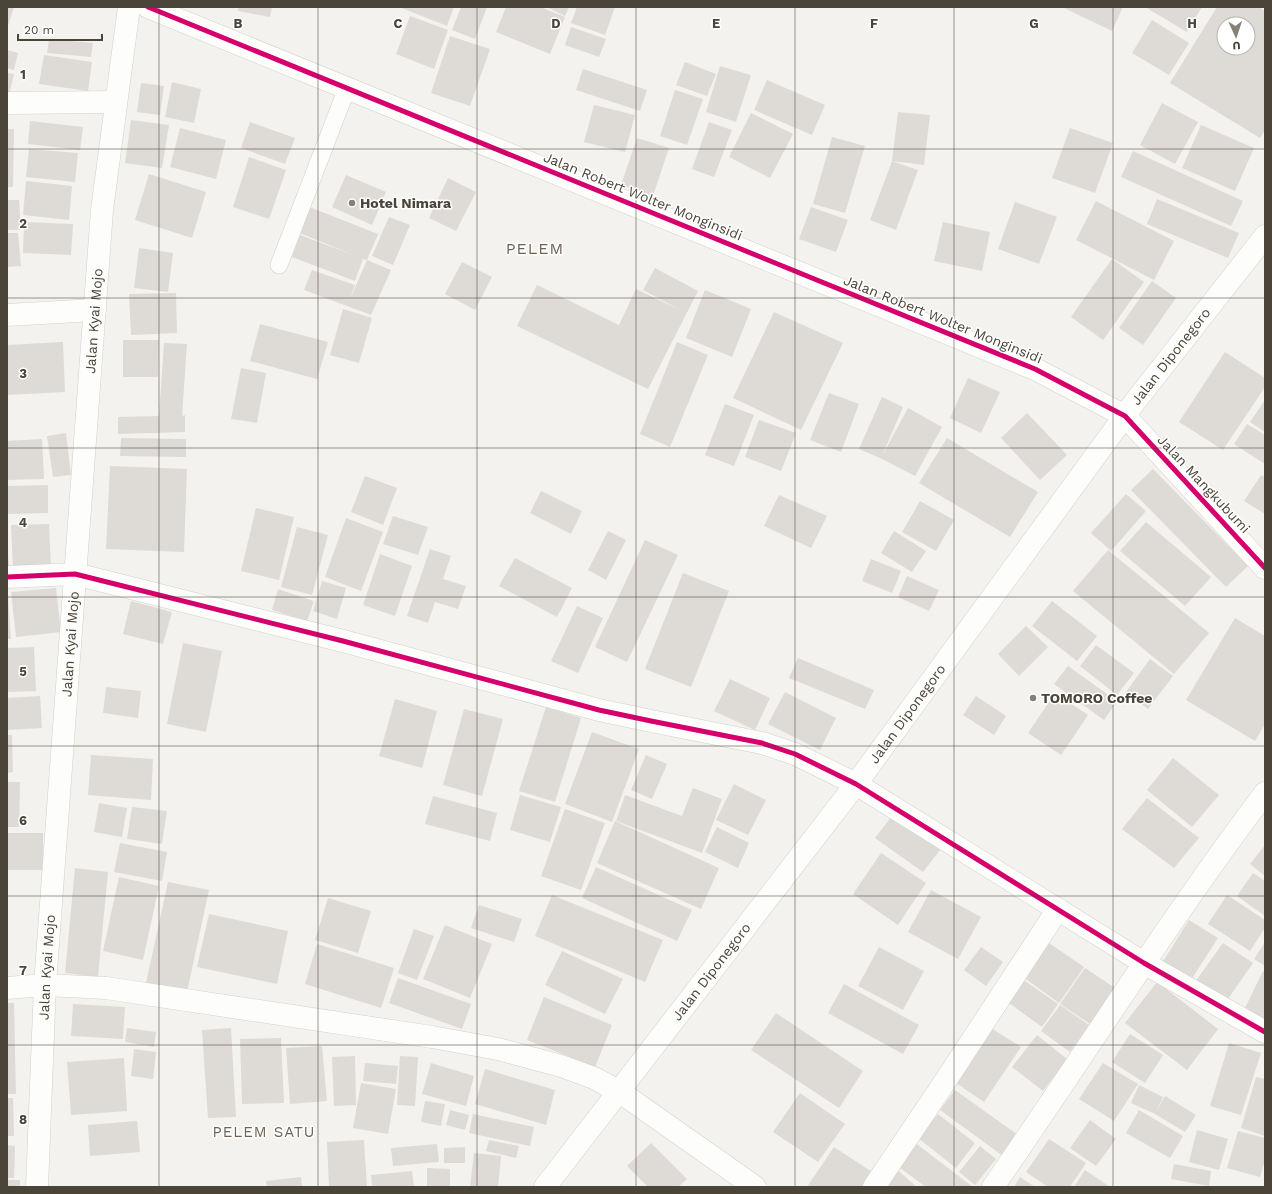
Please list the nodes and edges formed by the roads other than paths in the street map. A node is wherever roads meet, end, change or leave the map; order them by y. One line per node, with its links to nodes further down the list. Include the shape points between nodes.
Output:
1 (129, 7): 4 (street, Jalan Kyai Mojo)
2 (148, 7): 3 (street, Jalan Robert Wolter Monginsidi)
3 (347, 88): 7 (lane); 10 (street, Jalan Robert Wolter Monginsidi, via 1035,369)
4 (116, 102): 5 (street); 8 (street, Jalan Kyai Mojo, via 102,210)
5 (7, 103)
6 (1265, 236): 10 (street, Jalan Diponegoro)
7 (279, 265)
8 (95, 310): 9 (street); 12 (street, Jalan Kyai Mojo)
9 (7, 315)
10 (1125, 416): 11 (street, Jalan Mangkubumi); 14 (street, Jalan Diponegoro)
11 (1265, 568)
12 (75, 574): 13 (street); 14 (street, via 343,641 599,710 762,743 795,754); 18 (street, Jalan Kyai Mojo)
13 (7, 577)
14 (856, 784): 16 (street); 21 (street, Jalan Diponegoro)
15 (1265, 793): 17 (street)
16 (1058, 909): 17 (street); 25 (street)
17 (1144, 963): 20 (street); 26 (street)
18 (45, 985): 19 (street); 21 (street, via 106,988 498,1049 561,1066 594,1078); 22 (street, Jalan Kyai Mojo)
19 (7, 988)
20 (1265, 1032)
21 (620, 1092): 23 (street, Jalan Diponegoro); 24 (street)
22 (37, 1187)
23 (545, 1187)
24 (755, 1187)
25 (874, 1187)
26 (993, 1187)

